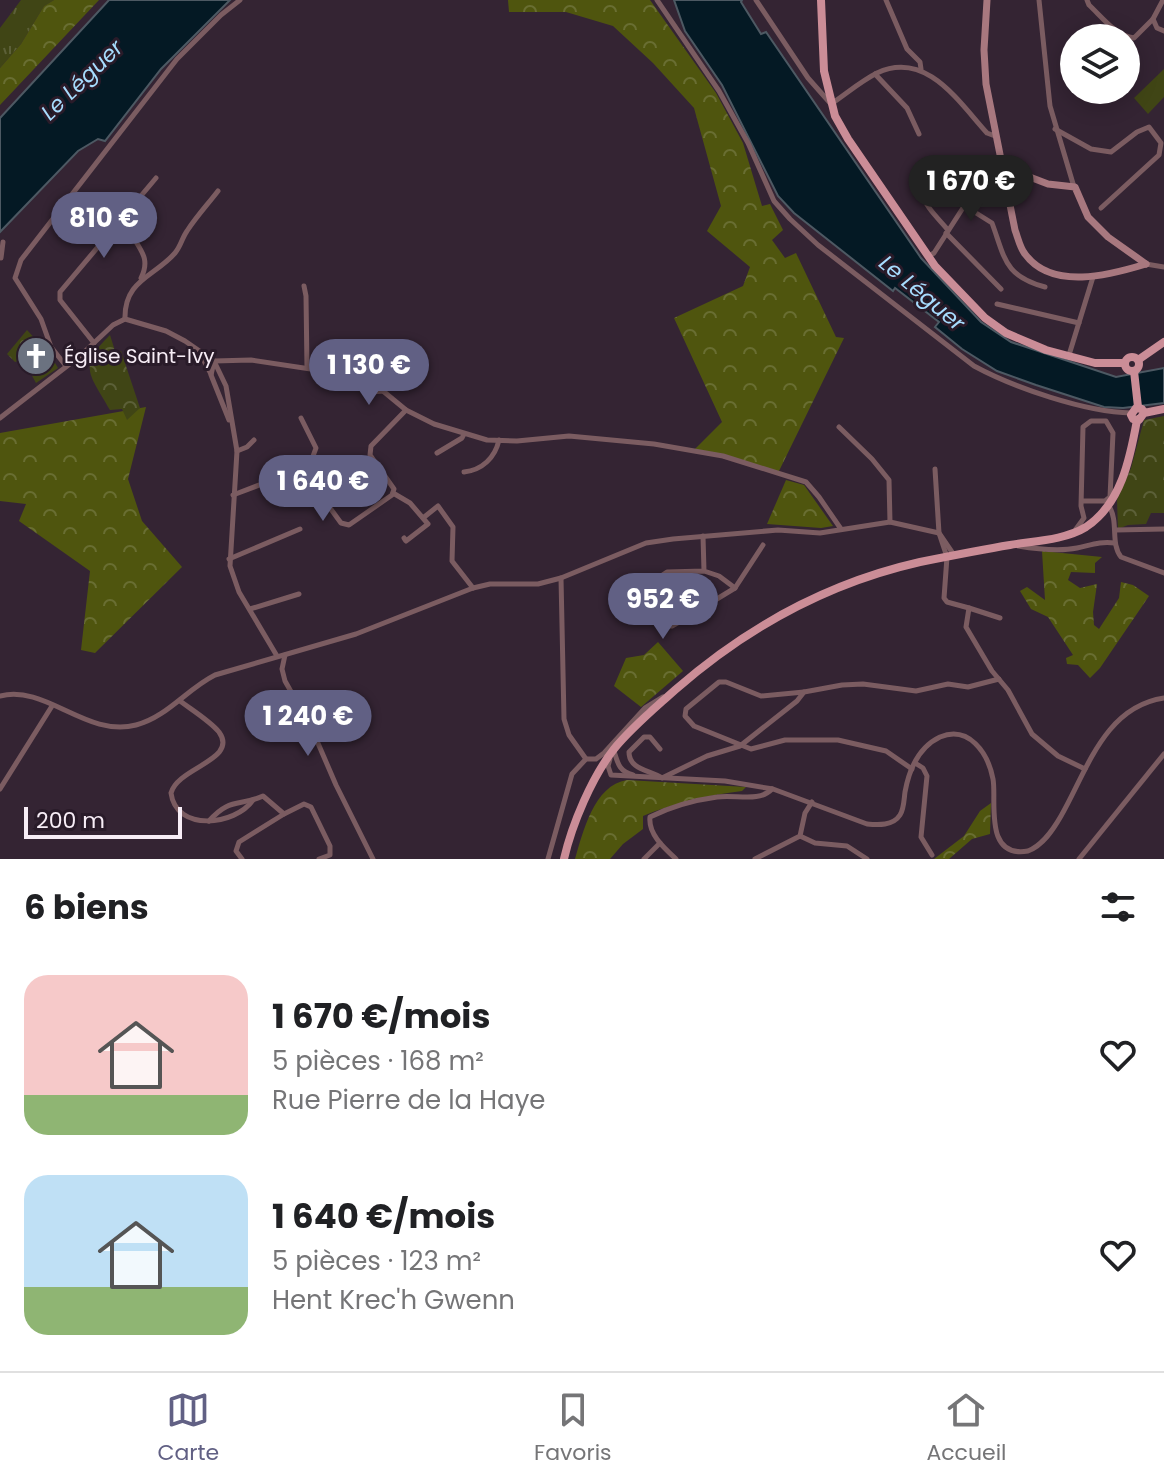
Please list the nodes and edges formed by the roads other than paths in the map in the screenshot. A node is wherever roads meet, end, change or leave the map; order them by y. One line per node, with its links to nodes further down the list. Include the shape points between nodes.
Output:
1 (240, 0): 51 (street, via 177,59 21,260 15,278 19,288)
2 (657, 0): 59 (street, via 719,91 774,201 818,245 974,366 1000,380 1108,413)
3 (756, 0): 17 (street)
4 (821, 0): 15 (main road)
5 (886, 0): 14 (street)
6 (987, 0): 21 (main road, via 986,73)
7 (1039, 0): 19 (street)
8 (1163, 0): 10 (street)
9 (1088, 3): 11 (street)
10 (1153, 19): 12 (street); 13 (street)
11 (1106, 24)
12 (1164, 31)
13 (1140, 32)
14 (921, 69): 16 (street, via 892,67); 21 (street)
15 (824, 71): 17 (street); 18 (main road)
16 (875, 74): 18 (street); 20 (street, via 907,108)
17 (808, 78): 18 (street)
18 (831, 104): 32 (main road, via 848,139)
19 (1055, 129): 25 (street); 28 (street, via 1091,149 1111,152 1149,127 1161,143 1159,155)
20 (919, 134)
21 (995, 136): 22 (main road)
22 (1002, 171): 24 (street); 25 (main road); 36 (main road, via 1024,253 1038,267)
23 (156, 178): 46 (street, via 60,292 60,300)
24 (977, 186): 27 (street); 30 (street, via 945,170 924,181 926,203)
25 (1075, 187): 34 (main road, via 1088,217)
26 (218, 191): 37 (street, via 178,250 160,269)
27 (965, 206): 30 (street); 39 (street, via 992,223 1003,259 1017,276)
28 (1101, 208)
29 (134, 218): 37 (street, via 130,232 145,252)
30 (947, 231): 32 (street); 40 (street)
31 (3, 242): 33 (street)
32 (929, 257): 47 (main road, via 985,318 1006,333)
33 (1, 258)
34 (1146, 264): 35 (street); 36 (main road)
35 (1164, 267)
36 (1093, 277): 43 (street)
37 (140, 279): 42 (street)
38 (304, 286): 52 (street)
39 (1045, 287)
40 (1001, 289)
41 (997, 304): 43 (street)
42 (125, 319): 44 (street); 46 (street)
43 (1079, 323): 47 (street)
44 (185, 341): 49 (street); 54 (street, via 204,358)
45 (1164, 342): 48 (main road)
46 (94, 343): 51 (street)
47 (1068, 356): 50 (main road)
48 (1138, 360): 50 (main road, via 1130,357); 53 (main road)
49 (214, 361): 52 (street); 54 (street); 62 (street, via 226,386)
50 (1125, 363): 53 (main road)
51 (66, 366): 60 (street)
52 (307, 368): 56 (street, via 357,376)
53 (1134, 372): 59 (main road)
54 (211, 375): 62 (street)
55 (341, 384): 56 (street)
56 (383, 391): 58 (street)
57 (1160, 409): 59 (main road)
58 (406, 410): 64 (street); 72 (street, via 371,446 370,455)
59 (1138, 412): 75 (main road, via 1119,489)
60 (0, 418)
61 (301, 418): 71 (street, via 316,448)
62 (231, 424): 67 (street)
63 (839, 427): 78 (street, via 889,480)
64 (464, 434): 66 (street); 68 (street)
65 (254, 440): 67 (street)
66 (499, 440): 70 (street, via 488,461); 80 (street, via 569,436 723,456 806,482)
67 (237, 451): 73 (street)
68 (437, 453)
69 (935, 469): 83 (street)
70 (464, 472)
71 (306, 475): 72 (street, via 341,523 349,525); 73 (street, via 288,474)
72 (394, 491): 76 (street)
73 (233, 495): 91 (street)
74 (1082, 503): 74 (street, via 1083,427 1106,421 1113,433 1110,497); 77 (street, via 1087,515); 84 (street, via 1084,518)
75 (1109, 506): 77 (main road); 82 (street)
76 (423, 518): 86 (street, via 428,524); 95 (street, via 438,506 453,527 452,561)
77 (1096, 519): 84 (main road)
78 (890, 522): 80 (street); 83 (street)
79 (300, 529): 91 (street)
80 (841, 529): 85 (street)
81 (1164, 529): 82 (street)
82 (1116, 530): 87 (street)
83 (939, 533): 90 (street)
84 (1073, 533): 89 (main road)
85 (703, 536): 92 (street); 94 (street, via 646,543)
86 (404, 538)
87 (1115, 543): 89 (street, via 1035,549); 93 (street, via 1121,557)
88 (763, 545): 96 (street)
89 (1013, 545): 90 (main road)
90 (951, 556): 98 (street, via 944,598); 104 (main road, via 865,578 799,604 747,634)
91 (229, 559): 99 (street, via 232,577)
92 (704, 571): 96 (street); 96 (street, via 667,572 658,578 656,611 662,626 672,626)
93 (1164, 573)
94 (561, 578): 95 (street); 114 (street, via 564,719)
95 (473, 588): 101 (street, via 356,634)
96 (735, 588)
97 (299, 594): 99 (street)
98 (969, 608): 100 (street); 103 (street, via 966,627)
99 (250, 609): 102 (street)
100 (1000, 618)
101 (286, 654): 102 (street); 132 (street, via 285,681)
102 (277, 657): 108 (street, via 215,675)
103 (999, 679): 105 (street, via 916,691 863,684); 116 (street, via 1041,744)
104 (674, 691): 112 (main road); 114 (street, via 645,708 596,759)
105 (804, 692): 110 (street); 110 (street, via 761,696 719,682 686,709 688,722)
106 (0, 696): 109 (street, via 19,693)
107 (1164, 698): 116 (street, via 1121,717)
108 (180, 701): 109 (street, via 134,726 96,723); 126 (street, via 223,741 218,756 185,774 171,793 186,814)
109 (52, 706): 121 (street)
110 (740, 746): 115 (street, via 838,740 886,751); 120 (street)
111 (660, 749): 120 (street, via 644,737 629,758)
112 (613, 750): 117 (street); 118 (street, via 624,772); 119 (main road)
113 (1164, 754): 139 (street)
114 (586, 759): 133 (street, via 572,774)
115 (913, 766): 116 (street, via 921,752 944,735 971,738 992,776 998,841 1015,854 1041,843); 124 (street, via 901,815 893,822 867,824); 129 (street, via 923,768 927,776 921,837)
116 (1085, 769)
117 (611, 775): 118 (street); 119 (street)
118 (641, 777): 120 (street)
119 (597, 778): 134 (main road)
120 (662, 778): 122 (street)
121 (0, 789)
122 (773, 789): 124 (street); 128 (street, via 758,797 716,797 665,809 650,817)
123 (253, 800): 125 (street, via 263,796); 126 (street, via 239,813); 126 (street, via 228,804)
124 (812, 802): 127 (street)
125 (284, 814): 130 (street, via 239,842 236,851); 131 (street, via 304,804 311,807 330,846 330,855)
126 (208, 821)
127 (800, 836): 137 (street); 138 (street, via 847,846)
128 (660, 843): 135 (street); 136 (street)
129 (932, 855)
130 (242, 859)
131 (319, 859)
132 (373, 859)
133 (548, 859)
134 (564, 859)
135 (644, 859)
136 (676, 859)
137 (755, 859)
138 (867, 859)
139 (1079, 859)

